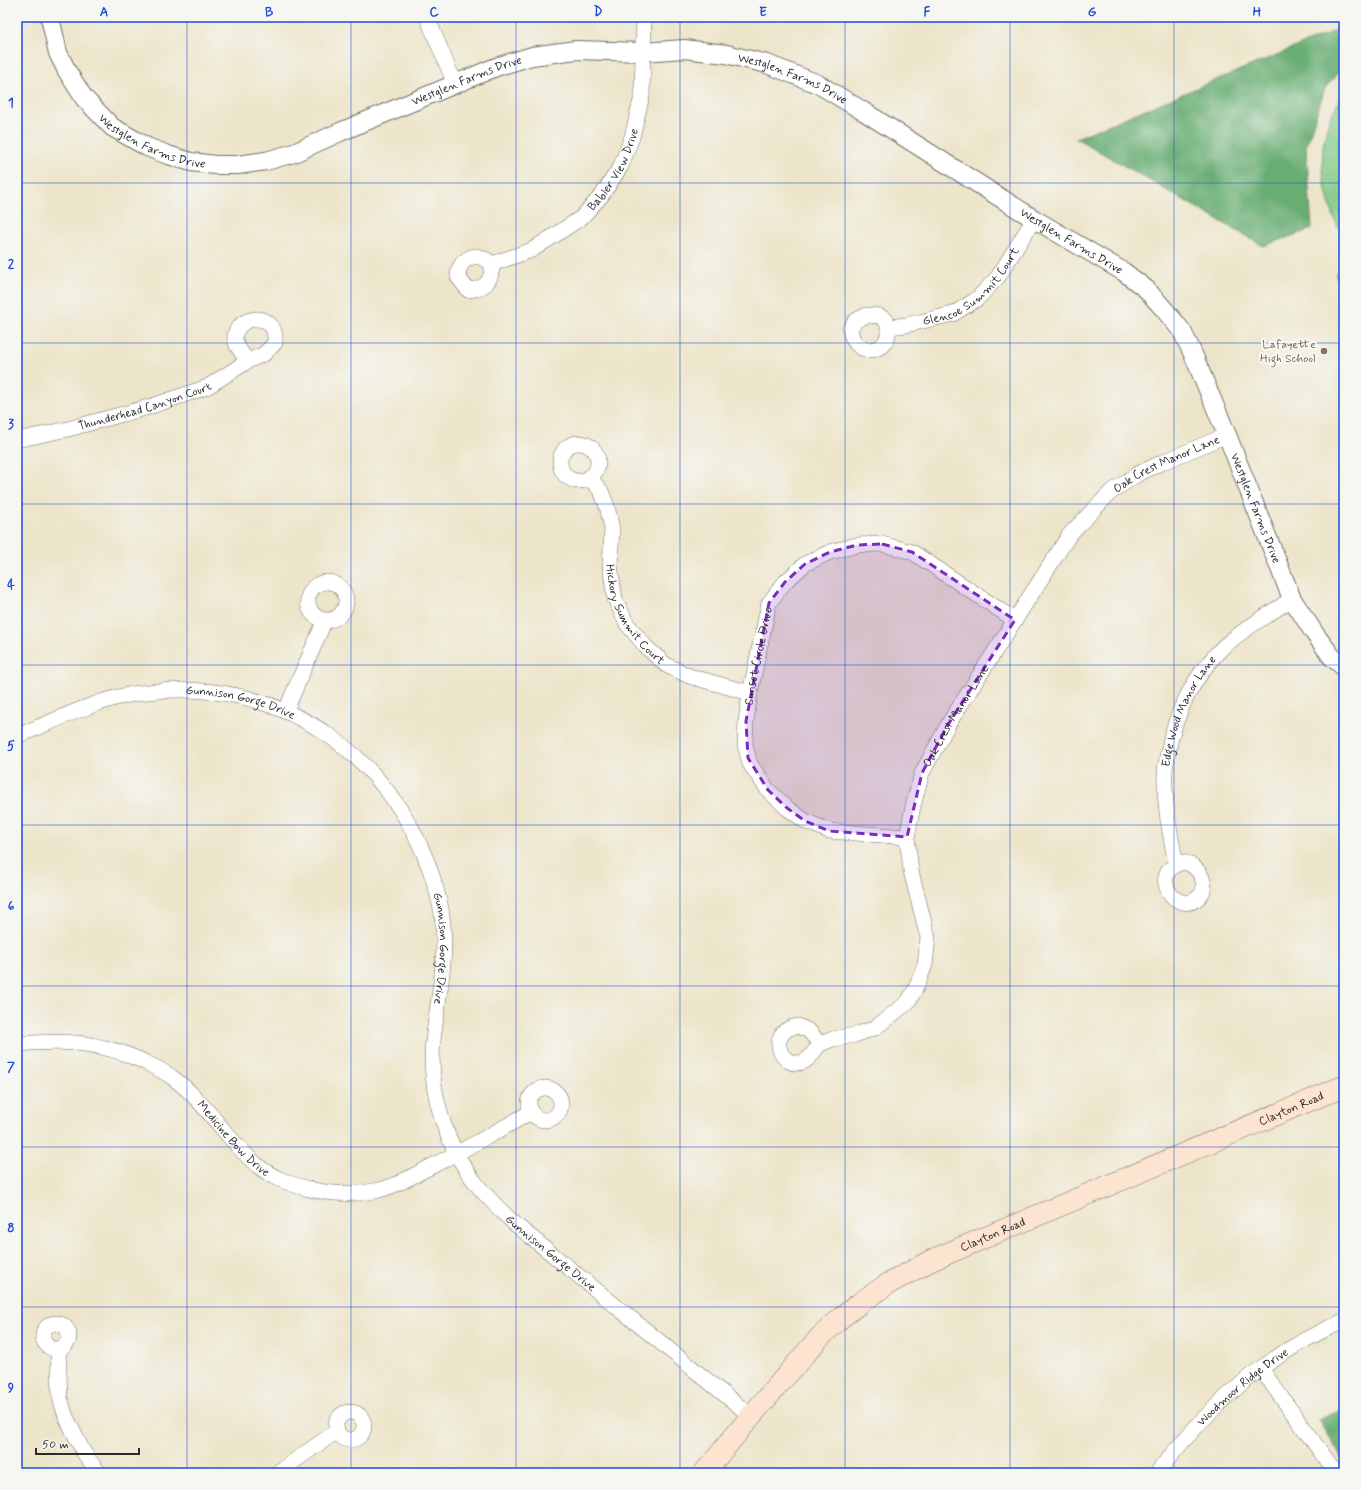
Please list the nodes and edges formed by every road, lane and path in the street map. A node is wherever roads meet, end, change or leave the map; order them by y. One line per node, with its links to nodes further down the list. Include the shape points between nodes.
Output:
1 (50, 17): 5 (street, Westglen Farms Drive, via 58,53 67,71 84,98 112,127 147,147 191,162 238,165 294,153)
2 (427, 17): 5 (street)
3 (644, 17): 4 (street, Babler View Drive)
4 (643, 52): 5 (street, Westglen Farms Drive, via 576,50 532,56); 6 (street, Westglen Farms Drive, via 684,50 726,54 767,64 818,84); 7 (street, Babler View Drive, via 642,96 632,137 621,166 602,195 581,218 532,250)
5 (455, 84)
6 (1034, 219): 8 (street, Glencoe Summit Court, via 998,278 977,299 953,314 919,323); 10 (street, Westglen Farms Drive, via 1124,272 1146,289 1163,308 1182,331)
7 (492, 264)
8 (889, 327)
9 (248, 361): 9 (street, Thunderhead Canyon Court, via 264,354 275,343 273,329 263,320 256,318 242,324 236,336 236,343); 11 (street, Thunderhead Canyon Court, via 207,387 172,400 68,429)
10 (1227, 435): 13 (street, Westglen Farms Drive); 15 (street, Oak Crest Manor Lane, via 1136,475 1110,493 1070,534)
11 (17, 440)
12 (589, 477): 17 (street, Hickory Summit Court, via 601,491 607,506 612,529 610,565 615,599 627,624 646,647 666,665 689,676)
13 (1292, 599): 16 (street, Westglen Farms Drive, via 1332,657); 21 (street, Edge Wood Manor Lane, via 1223,648 1204,668 1178,715 1165,771 1167,809)
14 (325, 620): 18 (street)
15 (1015, 620): 17 (street, Sunset Circle Drive, via 912,552 882,544 857,545 830,552 805,564 785,582 770,603); 20 (street, Oak Crest Manor Lane, via 949,723 922,772)
16 (1344, 667)
17 (750, 693): 20 (street, Sunset Circle Drive, via 745,745 748,758 768,790 787,808 805,821 829,831)
18 (286, 710): 19 (street, Gunnison Gorge Drive, via 229,694 157,691 110,699); 26 (street, Gunnison Gorge Drive, via 343,745 378,780 399,806 429,868 440,905 444,936 433,1042 433,1068 436,1097 443,1123)
19 (17, 736)
20 (907, 837): 23 (street, Oak Crest Manor Lane, via 911,871 928,938 925,965 915,990 904,1006 875,1028)
21 (1176, 864)
22 (17, 1044): 26 (street, Medicine Bow Drive, via 46,1041 86,1043 108,1048 147,1063 173,1078 197,1099 257,1165 282,1181 317,1191 344,1194 375,1191 397,1184)
23 (820, 1044)
24 (1344, 1086): 30 (main road, Clayton Road, via 932,1260 907,1273 860,1303 820,1338)
25 (531, 1112): 26 (street, Medicine Bow Drive)
26 (457, 1154): 30 (street, Gunnison Gorge Drive, via 477,1185 514,1224)
27 (1344, 1321): 29 (street, Woodmoor Ridge Drive, via 1285,1352)
28 (58, 1349): 32 (street, via 60,1398 66,1417 84,1453)
29 (1261, 1369): 35 (street, Woodmoor Ridge Drive, via 1227,1396 1196,1426); 36 (street)
30 (751, 1416): 34 (main road, Clayton Road)
31 (337, 1431): 33 (street)
32 (100, 1473)
33 (277, 1473)
34 (704, 1473)
35 (1157, 1473)
36 (1336, 1473)

